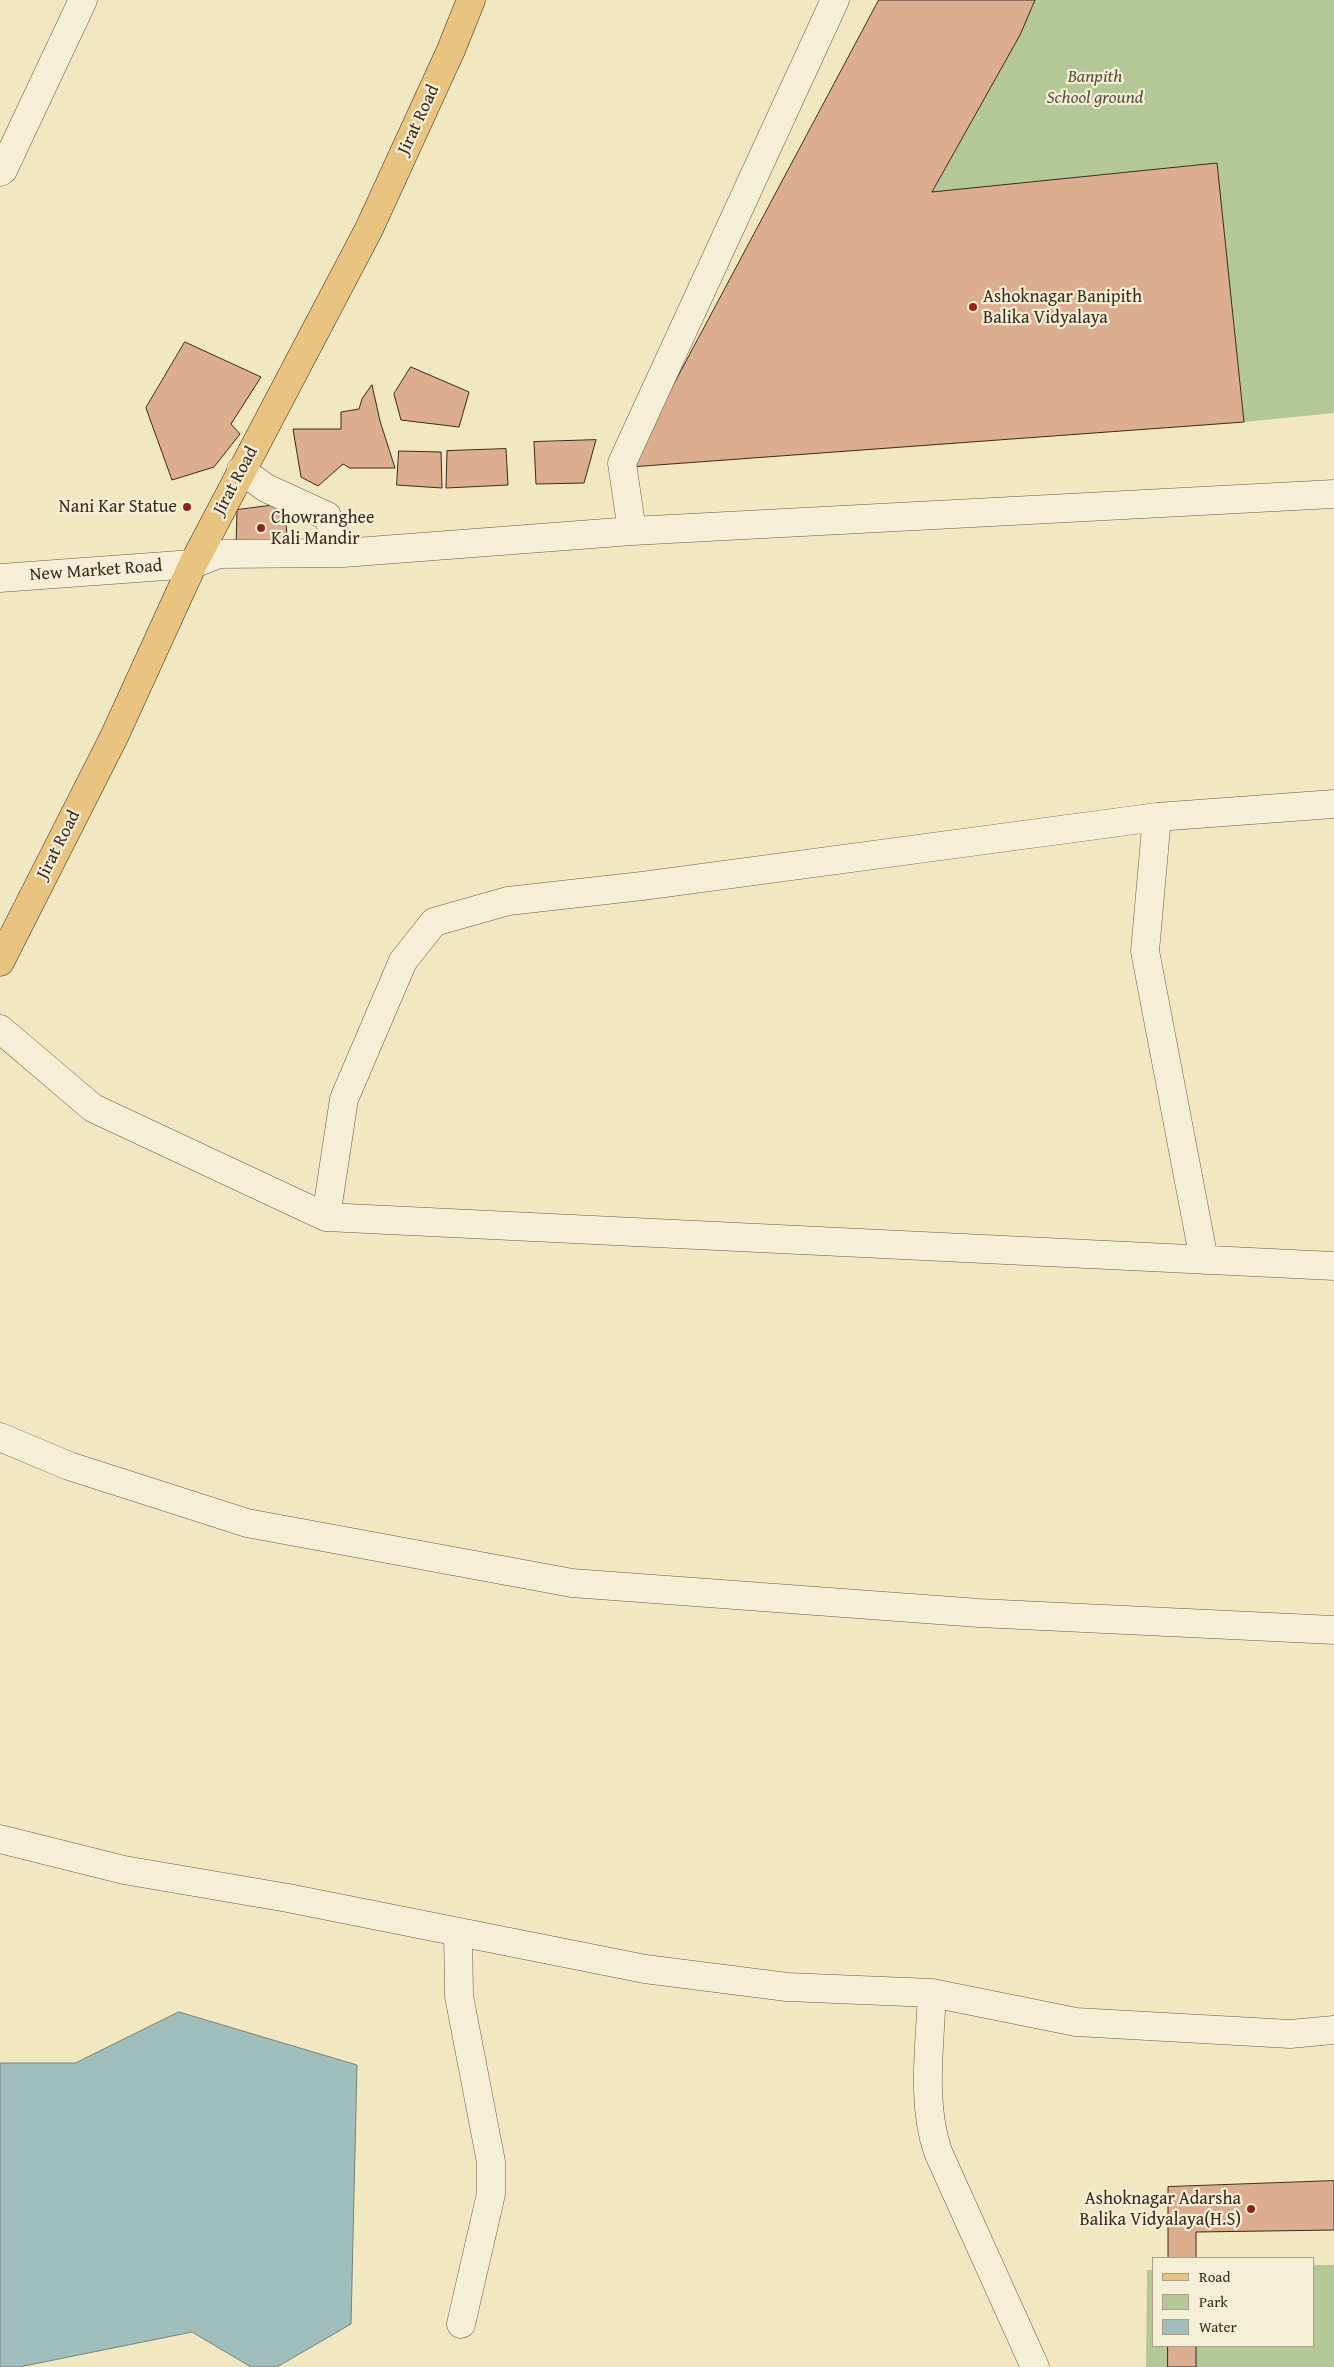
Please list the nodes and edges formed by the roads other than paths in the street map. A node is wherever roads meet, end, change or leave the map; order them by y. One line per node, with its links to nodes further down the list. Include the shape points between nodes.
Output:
1 (83, 0): 4 (street)
2 (471, 0): 5 (main road, Jirat Road, via 369,228)
3 (835, 0): 7 (street, via 622,462)
4 (0, 172)
5 (242, 470): 8 (street, via 266,488 327,516); 9 (main road, Jirat Road)
6 (1334, 494): 7 (street, New Market Road)
7 (632, 531): 8 (street, New Market Road)
8 (343, 553): 9 (street, New Market Road, via 219,554)
9 (192, 564): 10 (street, New Market Road); 13 (main road, Jirat Road, via 114,737)
10 (0, 578)
11 (1334, 804): 12 (street)
12 (1157, 817): 15 (street, via 508,901 434,922 402,960 344,1099); 16 (street, via 1145,951)
13 (0, 962)
14 (0, 1029): 15 (street, via 94,1108)
15 (326, 1217): 16 (street)
16 (1204, 1260): 17 (street)
17 (1334, 1266)
18 (0, 1437): 19 (street, via 69,1466 247,1523 572,1583 979,1613)
19 (1334, 1630)
20 (0, 1839): 21 (street, via 124,1870)
21 (458, 1932): 22 (street, via 654,1971 787,1987); 24 (street, via 460,1996 491,2162 491,2194)
22 (932, 1993): 23 (street, via 1076,2022 1290,2034); 25 (street, via 928,2095 930,2130)
23 (1334, 2030)
24 (461, 2324)
25 (1035, 2367)

